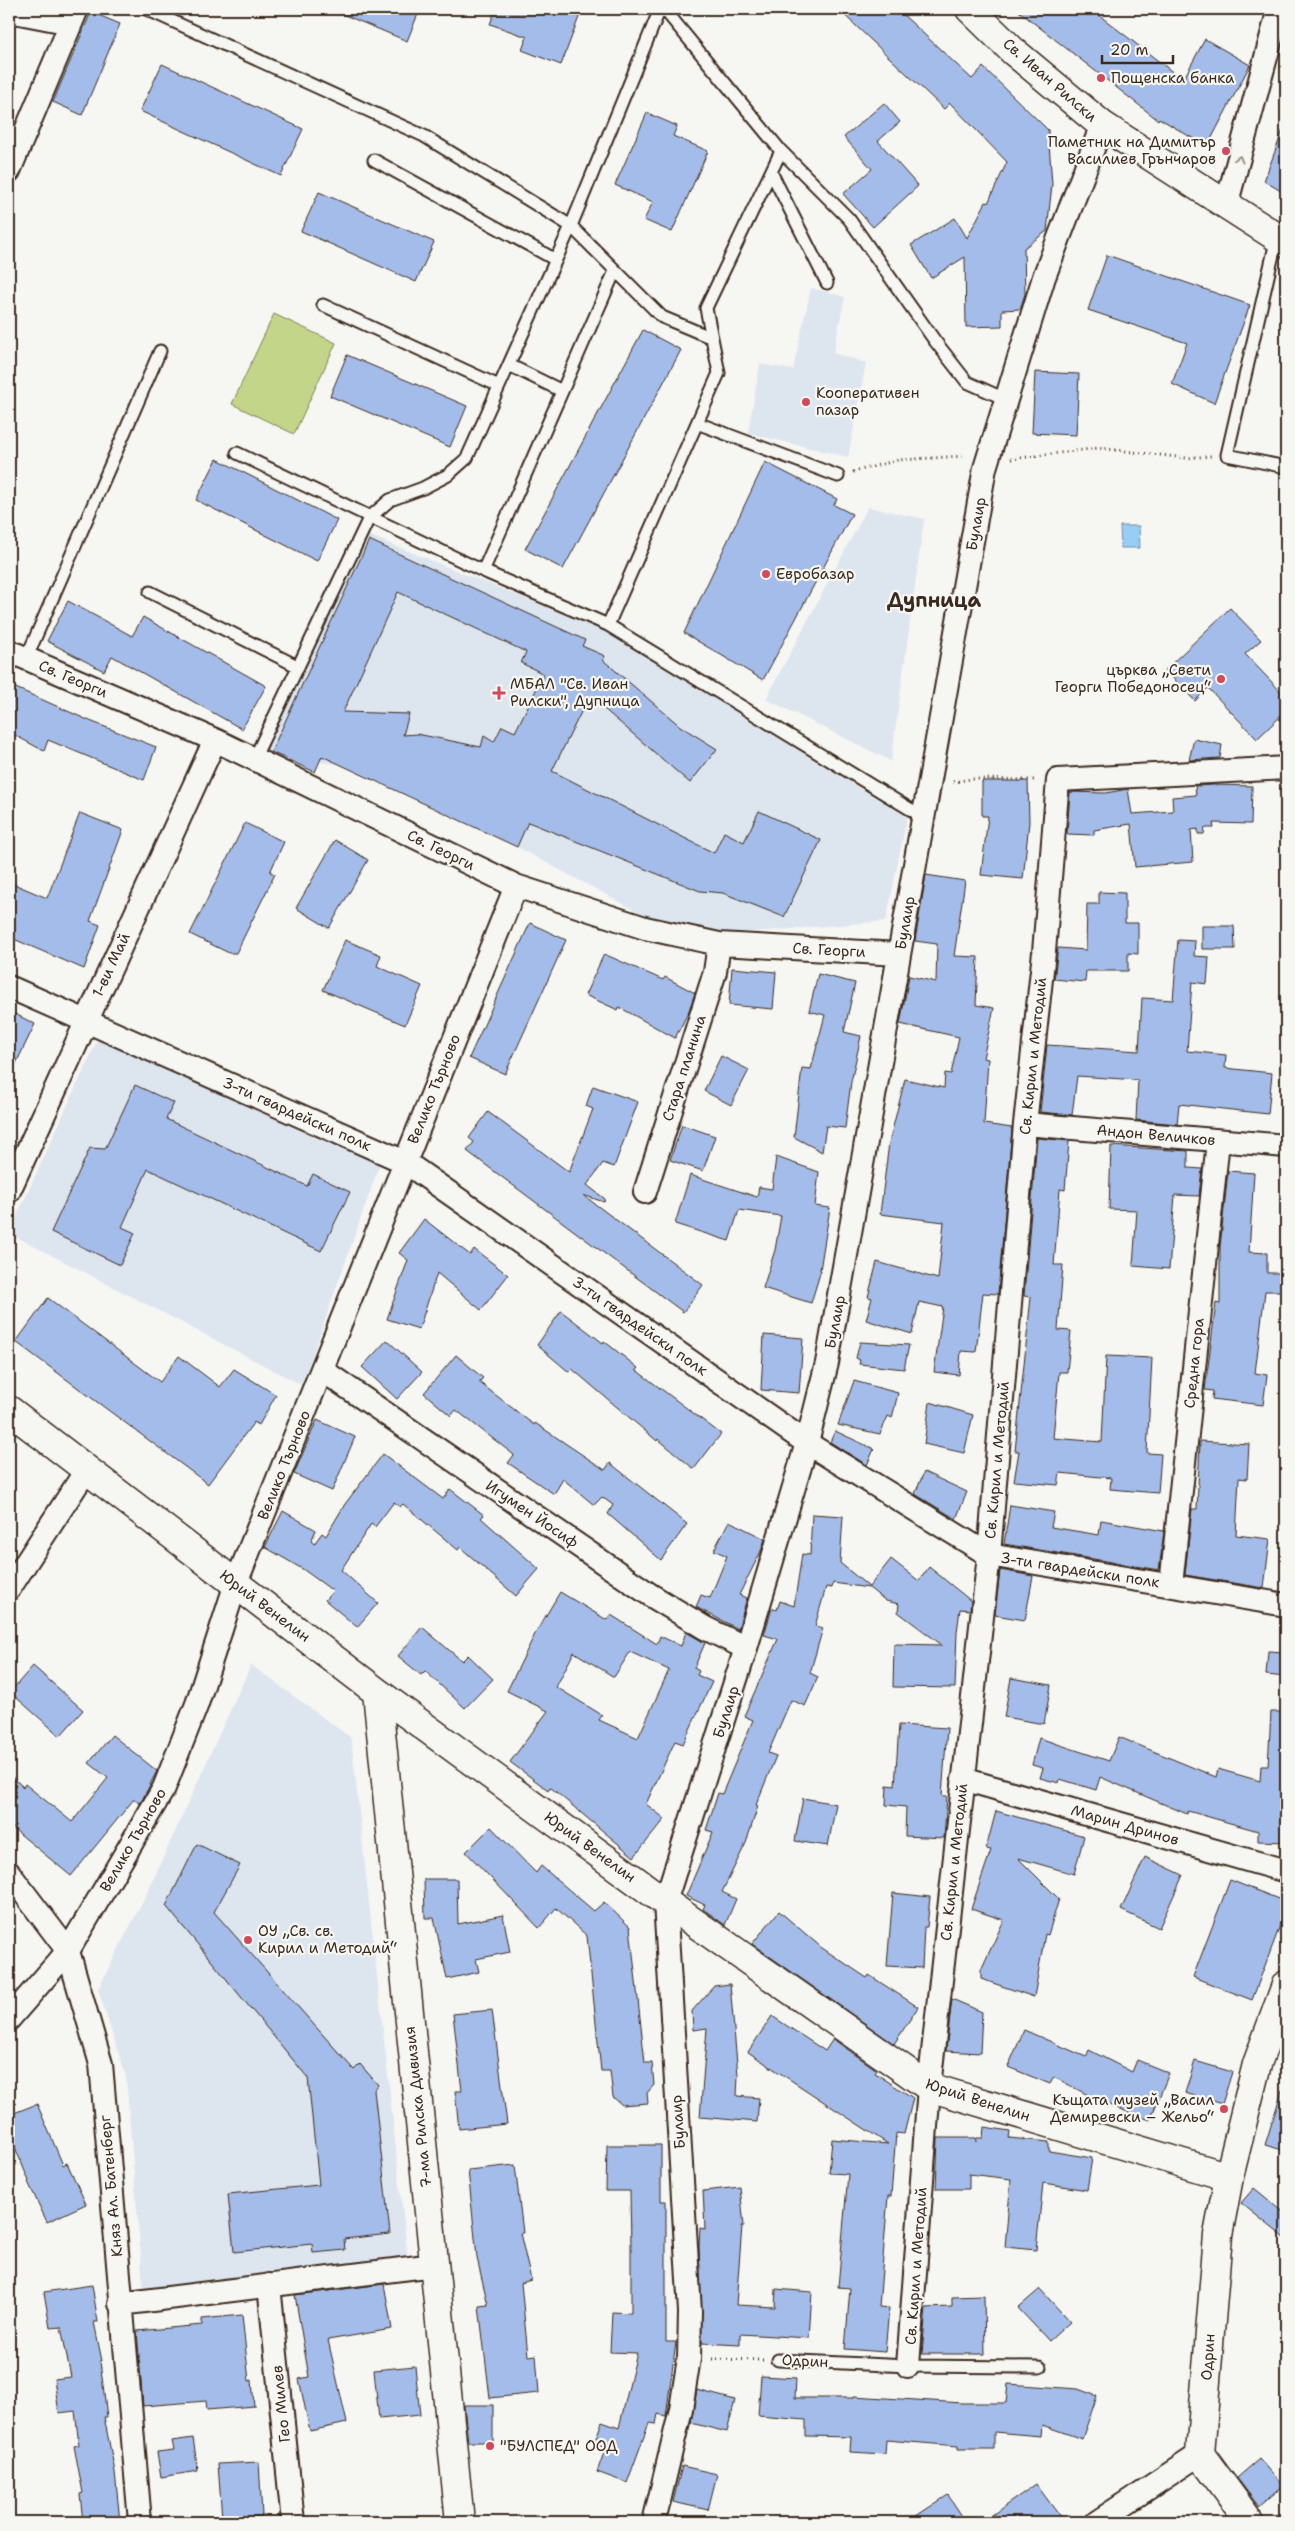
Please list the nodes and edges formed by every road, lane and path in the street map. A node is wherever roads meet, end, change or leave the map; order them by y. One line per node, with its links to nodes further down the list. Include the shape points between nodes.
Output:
1 (146, 9): 14 (lane, via 424,136)
2 (660, 9): 14 (lane)
3 (664, 9): 9 (lane)
4 (970, 9): 8 (street, Св. Иван Рилски, via 1013,51)
5 (1279, 9): 13 (street, one-way to 5)
6 (9, 11): 7 (street)
7 (74, 16): 11 (street)
8 (1102, 125): 13 (street, Св. Иван Рилски); 25 (street, Булаир, via 1044,277)
9 (781, 151): 12 (lane); 25 (lane, via 849,218 967,382)
10 (374, 160): 16 (lane)
11 (9, 171)
12 (771, 172): 18 (lane); 20 (lane, via 706,308)
13 (1226, 206): 15 (street, Св. Иван Рилски)
14 (571, 226): 16 (lane); 17 (lane)
15 (1282, 240): 28 (lane)
16 (556, 260): 22 (lane)
17 (615, 271): 20 (lane, via 662,317); 24 (lane)
18 (827, 283)
19 (322, 306): 23 (lane)
20 (712, 338): 26 (lane, via 719,373)
21 (160, 351): 36 (lane)
22 (509, 365): 23 (lane); 24 (lane)
23 (499, 386): 32 (lane, via 467,458 448,474 423,488 390,500)
24 (562, 391): 33 (lane)
25 (1005, 399): 29 (street, Булаир)
26 (697, 423): 31 (lane); 35 (lane)
27 (237, 453): 32 (lane)
28 (1227, 455): 29 (path, via 1186,458 1099,448); 30 (lane)
29 (987, 462): 31 (path, via 961,455 898,460); 42 (street, Булаир)
30 (1286, 467)
31 (838, 476)
32 (369, 518): 33 (lane); 37 (lane)
33 (483, 571): 35 (lane)
34 (150, 592): 37 (lane)
35 (608, 625): 43 (lane)
36 (18, 655): 38 (street, Св. Георги)
37 (298, 666): 39 (lane)
38 (215, 740): 39 (street, Св. Георги); 48 (street, 1-ви Май)
39 (254, 759): 44 (street, Св. Георги)
40 (1286, 768): 41 (street)
41 (1058, 780): 42 (path, via 971,779); 49 (street, Св. Кирил и Методий)
42 (930, 785): 43 (street, Булаир)
43 (923, 817): 46 (street, Булаир)
44 (516, 886): 45 (street, Св. Георги, via 645,928); 52 (street, Велико Търново)
45 (719, 944): 46 (street, Св. Георги); 54 (street, Стара планина, via 715,972)
46 (899, 954): 57 (street, Булаир, via 841,1290)
47 (9, 987): 48 (street, 3-ти гвардейски полк)
48 (85, 1021): 52 (street, 3-ти гвардейски полк); 53 (street, 1-ви Май)
49 (1025, 1124): 50 (street, Андон Величков); 59 (street, Св. Кирил и Методий)
50 (1218, 1141): 51 (street, Андон Величков); 61 (street, Средна гора)
51 (1286, 1146)
52 (405, 1162): 55 (street, Велико Търново); 57 (street, 3-ти гвардейски полк)
53 (9, 1191)
54 (645, 1192)
55 (322, 1370): 60 (street, Велико Търново); 64 (street, Игумен Йосиф, via 652,1596)
56 (9, 1410): 58 (street, Юрий Венелин)
57 (807, 1443): 59 (street, 3-ти гвардейски полк); 64 (street, Булаир)
58 (87, 1469): 60 (street, Юрий Венелин); 62 (street)
59 (989, 1555): 61 (street, 3-ти гвардейски полк); 66 (street, Св. Кирил и Методий)
60 (236, 1583): 65 (street, Юрий Венелин); 70 (street, Велико Търново, via 197,1704 164,1788)
61 (1171, 1585): 63 (street, 3-ти гвардейски полк)
62 (9, 1589)
63 (1286, 1605)
64 (746, 1648): 69 (street, Булаир)
65 (377, 1692): 69 (street, Юрий Венелин); 75 (street, 7-ма Рилска Дивизия)
66 (963, 1779): 67 (street, Марин Дринов); 73 (street, Св. Кирил и Методий)
67 (1286, 1871)
68 (9, 1873): 70 (street, Княз Ал. Батенберг)
69 (665, 1902): 73 (street, Юрий Венелин); 78 (street, Булаир, via 690,2312)
70 (68, 1951): 72 (street, Велико Търново); 77 (street, Княз Ал. Батенберг, via 101,2064)
71 (1286, 1984): 74 (street, Одрин, via 1257,2064)
72 (9, 2019)
73 (929, 2087): 74 (street, Юрий Венелин); 80 (street, Св. Кирил и Методий)
74 (1229, 2177): 82 (street, Одрин, via 1218,2235)
75 (434, 2265): 76 (street); 85 (street, 7-ма Рилска Дивизия)
76 (269, 2286): 77 (street); 84 (street, Гео Милев)
77 (120, 2304): 83 (street, Княз Ал. Батенберг)
78 (689, 2358): 79 (path, Одрин); 86 (street, Булаир, via 681,2409)
79 (778, 2360): 80 (lane, Одрин)
80 (908, 2366): 81 (lane, Одрин)
81 (1040, 2367)
82 (1200, 2454): 87 (street); 88 (street)
83 (140, 2522)
84 (293, 2522)
85 (460, 2522)
86 (654, 2522)
87 (1097, 2522)
88 (1250, 2522)

